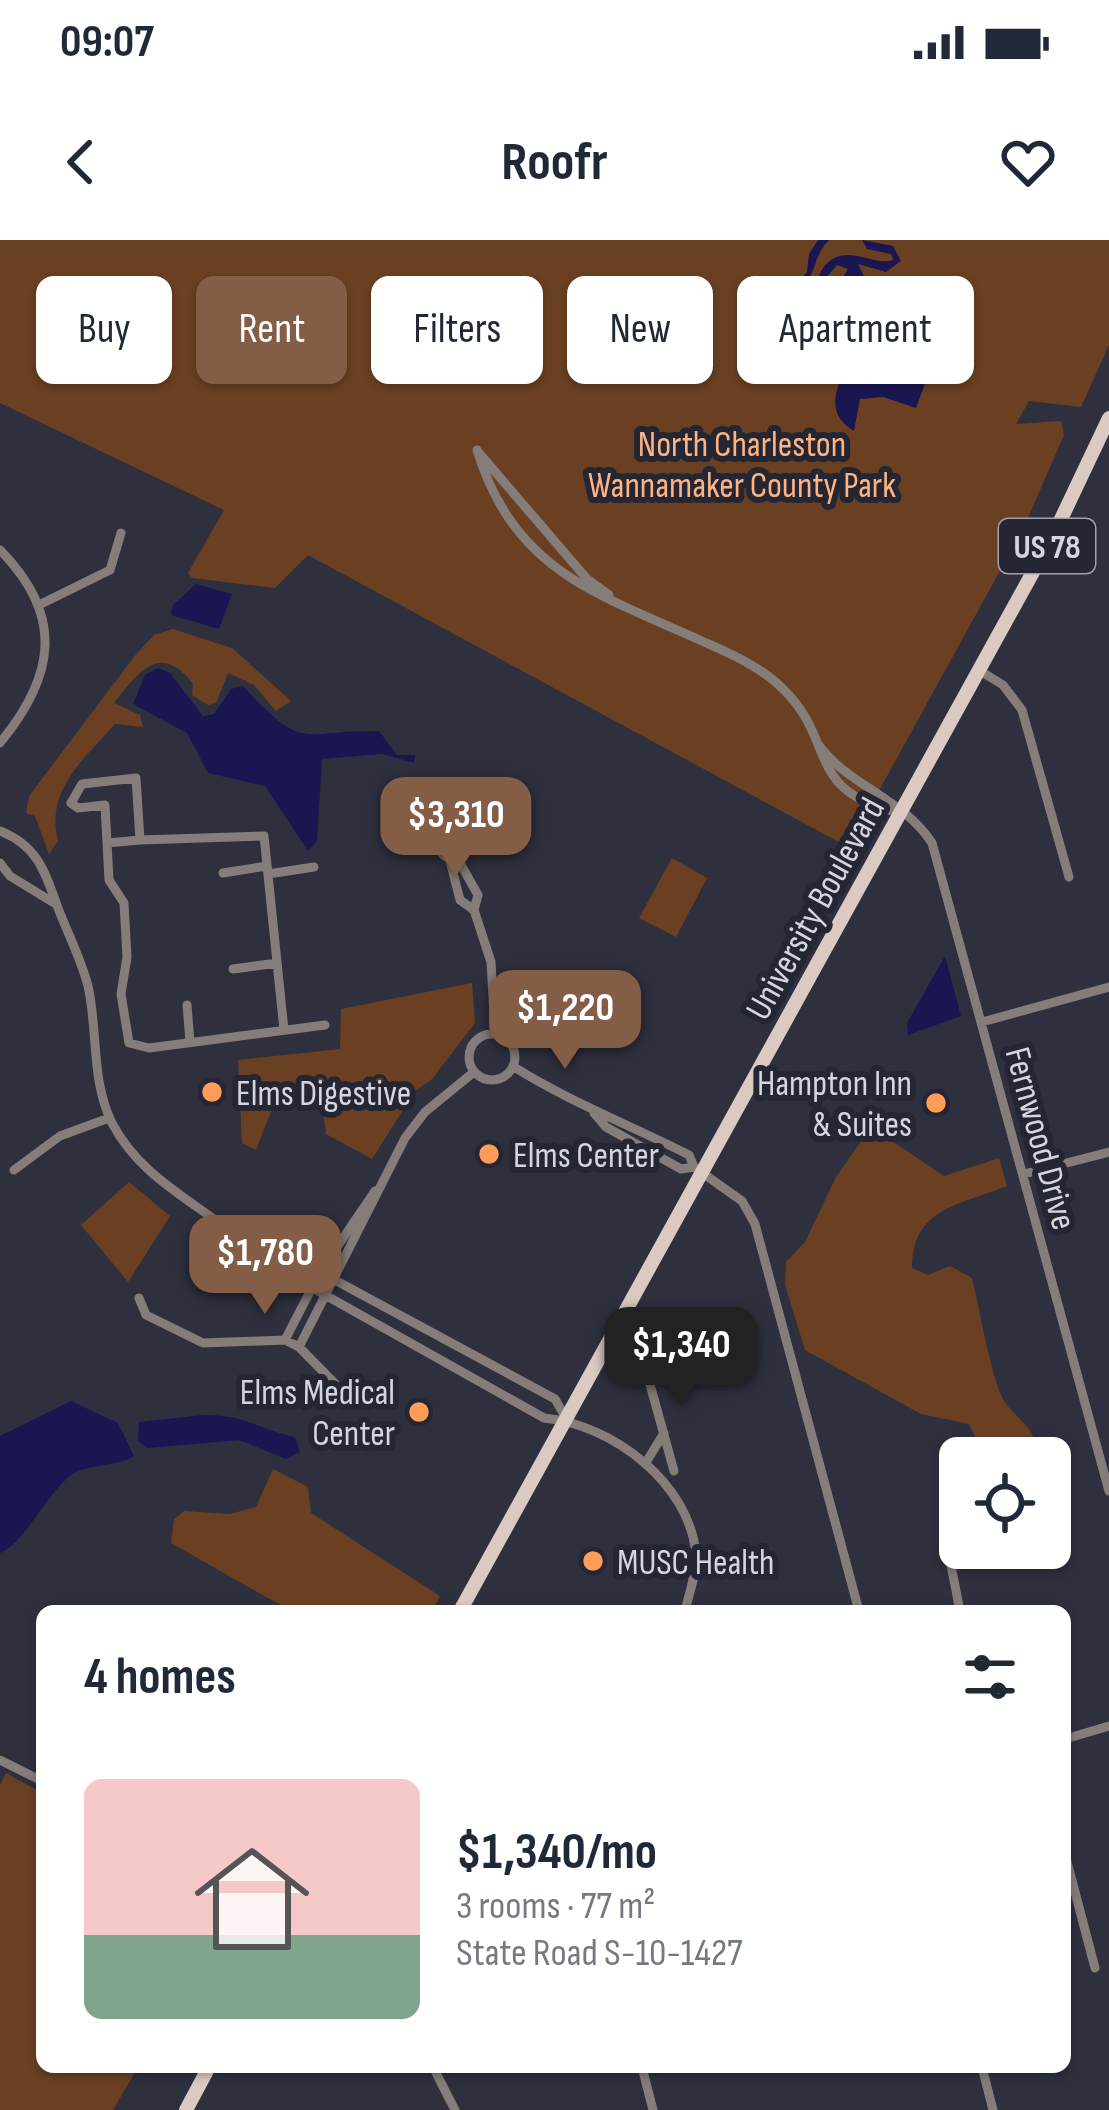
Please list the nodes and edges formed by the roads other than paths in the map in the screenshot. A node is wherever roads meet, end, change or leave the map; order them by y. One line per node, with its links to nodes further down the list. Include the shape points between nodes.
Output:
1 (1109, 418): 6 (main road, University Boulevard / US 78)
2 (122, 533): 4 (street, via 110,570)
3 (0, 550): 4 (street)
4 (39, 604): 7 (street, via 46,668)
5 (623, 605): 5 (street, via 587,579 477,450 487,483 527,542 577,586); 10 (street, via 777,683 800,710 831,779)
6 (977, 669): 10 (main road, University Boulevard / US 78); 18 (street, via 1022,710)
7 (0, 742)
8 (103, 782): 9 (street); 9 (street, via 82,784 71,803); 12 (street, via 136,778)
9 (105, 806): 13 (street)
10 (901, 812): 25 (street, Fernwood Drive, via 932,843); 35 (main road, University Boulevard / US 78)
11 (0, 831): 19 (street, via 30,846)
12 (140, 840): 13 (street); 16 (street, via 264,836)
13 (107, 843): 29 (street, via 109,880 124,903 125,1036 135,1047)
14 (0, 863): 19 (street)
15 (314, 867): 16 (street)
16 (268, 870): 17 (street); 21 (street)
17 (224, 873)
18 (1069, 877)
19 (58, 907): 32 (street, via 88,988)
20 (474, 910): 20 (street, via 478,895 452,857 460,900); 28 (street, via 491,962)
21 (277, 963): 22 (street); 27 (street)
22 (233, 969)
23 (1109, 987): 25 (street)
24 (187, 1005): 29 (street)
25 (982, 1022): 36 (street, Fernwood Drive)
26 (325, 1025): 27 (street)
27 (284, 1030): 29 (street)
28 (495, 1034): 30 (street, via 513,1045); 31 (street, via 471,1047)
29 (190, 1042)
30 (514, 1067): 31 (street, via 496,1080); 35 (street, via 681,1169)
31 (474, 1072): 37 (street, via 425,1112)
32 (109, 1118): 34 (street, via 60,1136); 38 (street, via 152,1175)
33 (1109, 1152): 36 (street)
34 (14, 1170)
35 (699, 1170): 48 (main road, University Boulevard / US 78); 56 (street, via 742,1201 755,1223)
36 (1024, 1174): 52 (street, Fernwood Drive)
37 (382, 1182): 39 (street); 40 (street)
38 (245, 1241): 39 (street); 41 (street)
39 (320, 1273): 40 (street); 41 (street)
40 (336, 1281): 43 (street); 48 (street, via 555,1399)
41 (313, 1290): 43 (street); 44 (street)
42 (139, 1298): 44 (street, via 146,1315 203,1343)
43 (325, 1298): 45 (street); 48 (street, via 544,1418)
44 (285, 1340): 45 (street)
45 (298, 1347): 47 (street)
46 (643, 1359): 49 (street)
47 (349, 1398)
48 (567, 1420): 50 (street); 54 (main road, University Boulevard / US 78)
49 (664, 1432): 50 (street); 51 (street)
50 (645, 1464): 55 (street, via 677,1501 695,1550)
51 (674, 1471)
52 (1109, 1491)
53 (949, 1569): 57 (street)
54 (463, 1605)
55 (686, 1605)
56 (857, 1605)
57 (958, 1605)
58 (1109, 1726): 59 (street)
59 (1071, 1737)
60 (0, 1760): 61 (street)
61 (36, 1778)
62 (1071, 1876): 63 (street)
63 (1096, 1968)
64 (206, 2073): 68 (main road)
65 (437, 2073): 69 (street)
66 (643, 2073): 70 (street)
67 (984, 2073): 71 (street)
68 (186, 2110)
69 (454, 2110)
70 (653, 2110)
71 (993, 2110)

